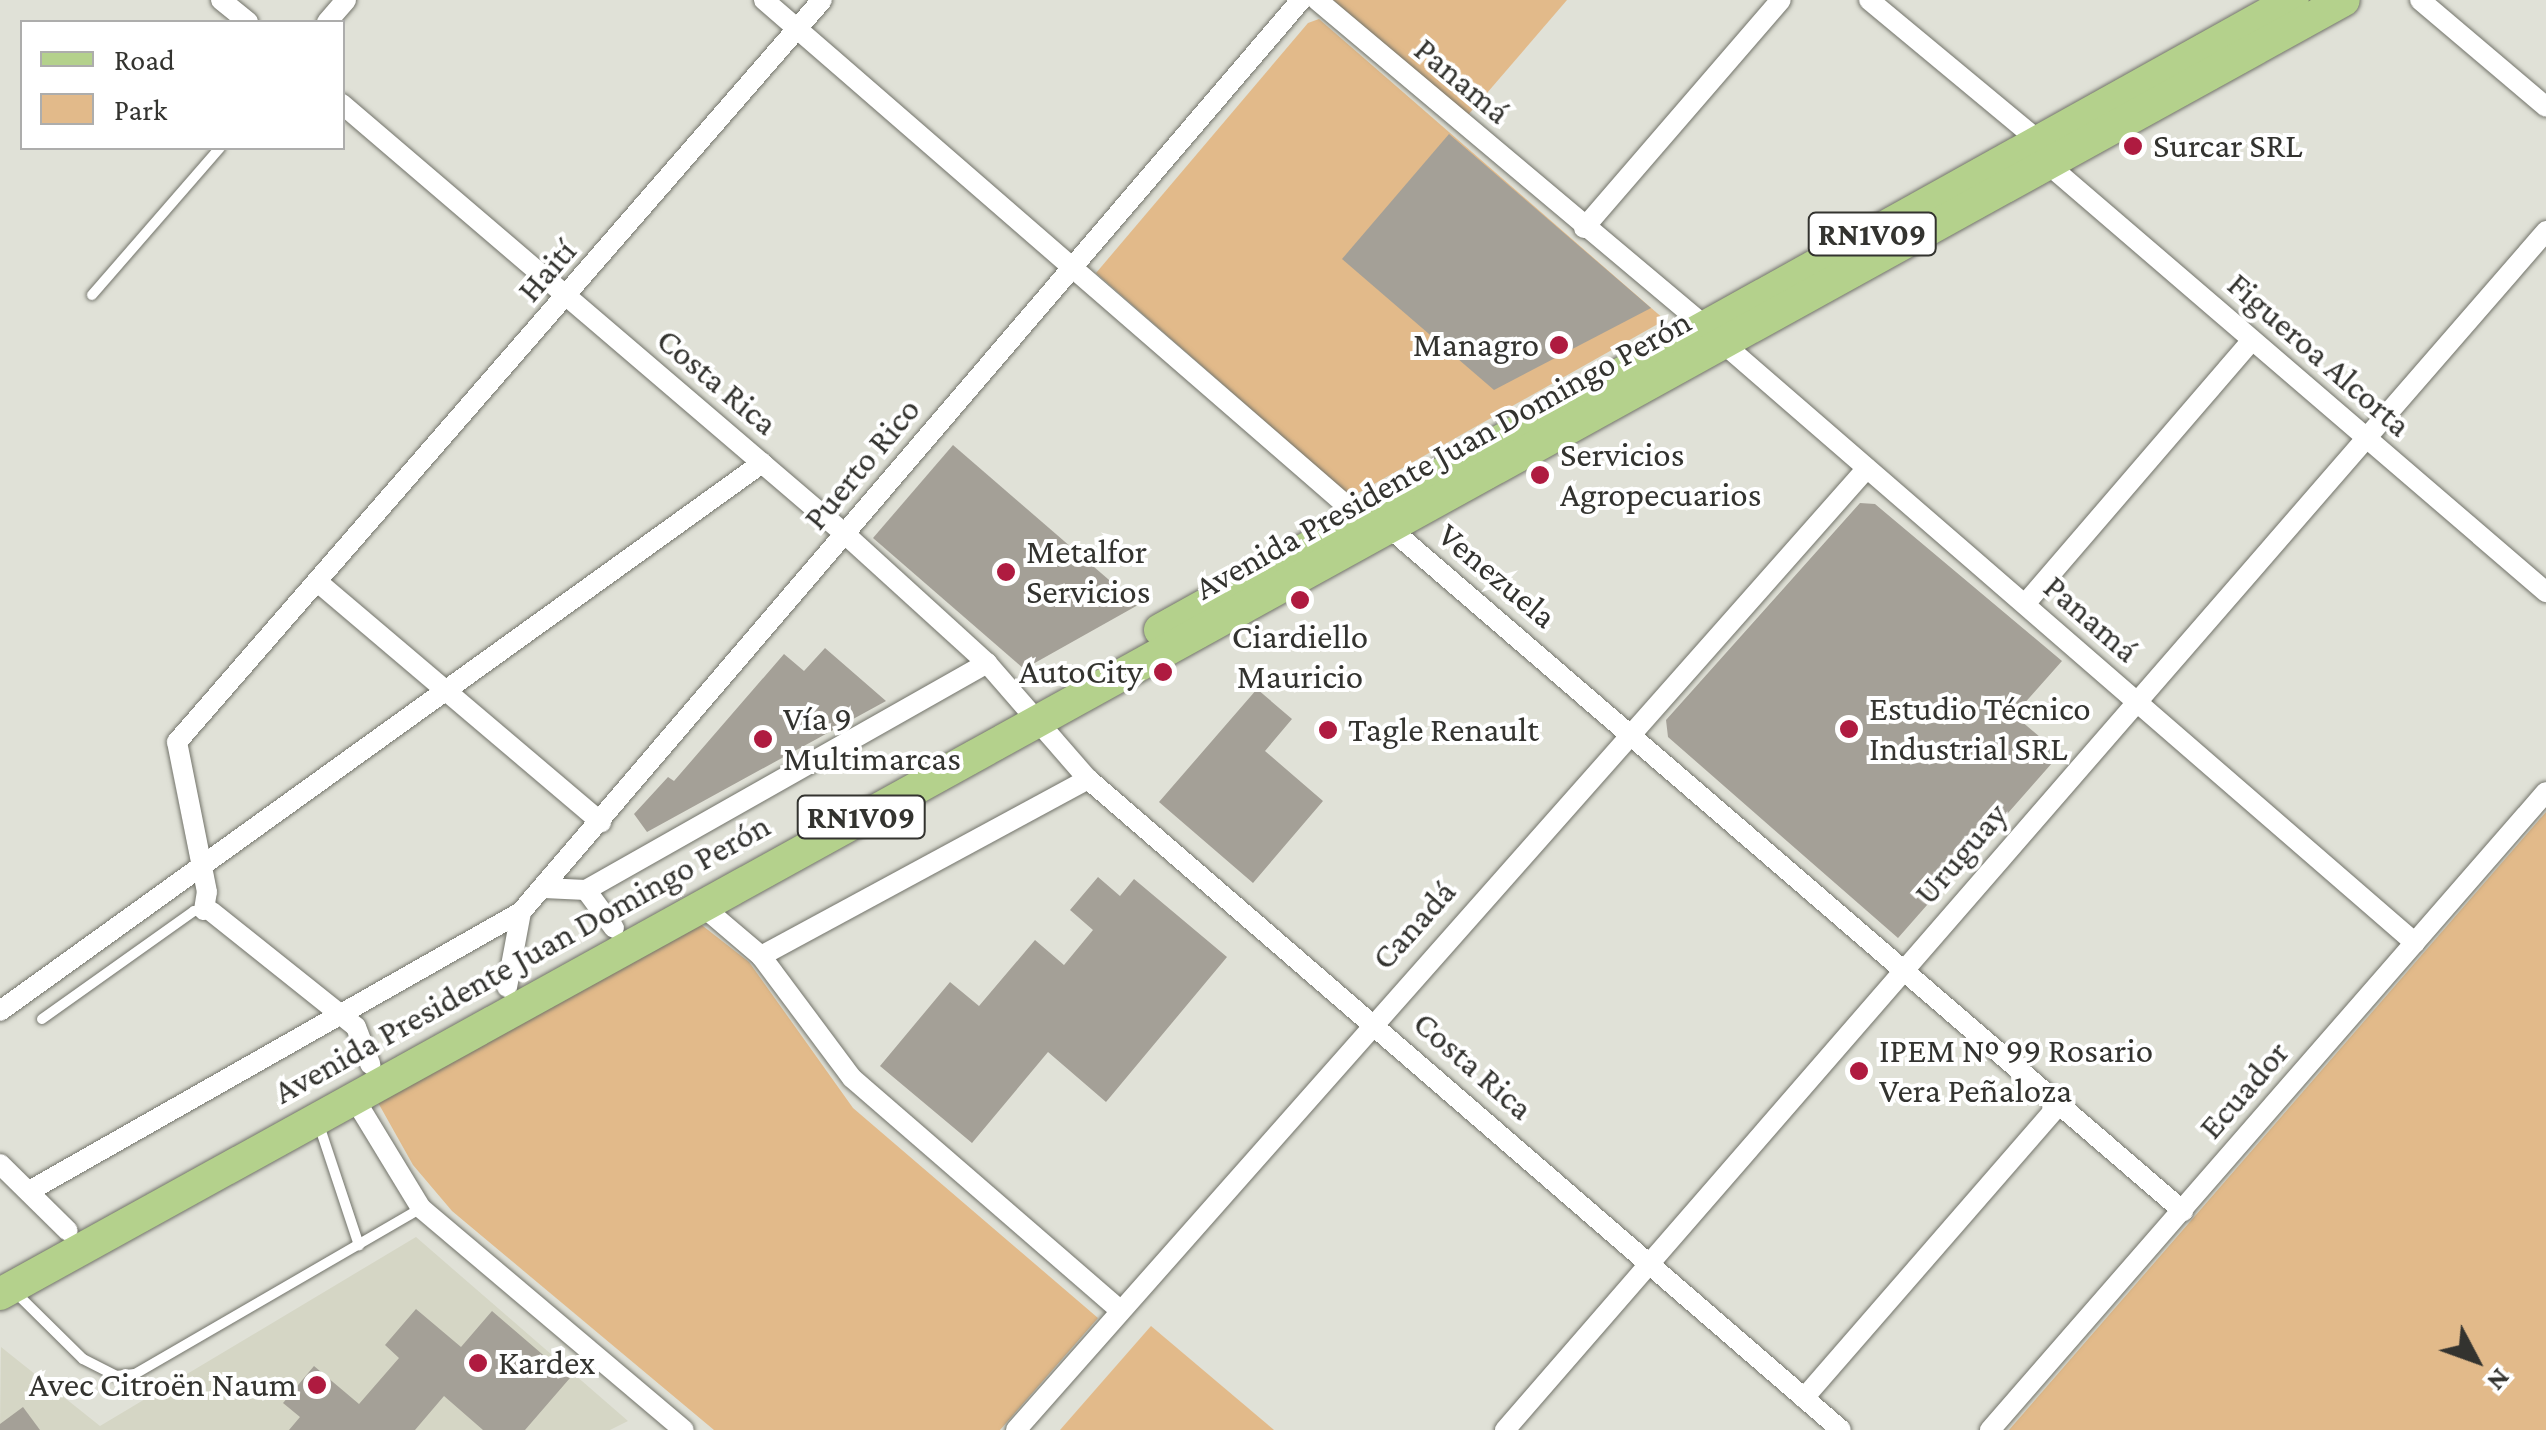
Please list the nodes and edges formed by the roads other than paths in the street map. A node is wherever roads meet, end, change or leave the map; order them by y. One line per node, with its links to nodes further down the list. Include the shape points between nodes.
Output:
1 (221, 0): 12 (street)
2 (346, 0): 13 (street)
3 (764, 0): 14 (street, Venezuela)
4 (822, 0): 14 (street, Haití)
5 (1301, 0): 21 (street, Puerto Rico)
6 (1316, 0): 19 (street, Panamá)
7 (1781, 0): 19 (street)
8 (1869, 0): 18 (street, Figueroa Alcorta)
9 (2293, 0): 18 (main road, Avenida Presidente Juan Domingo Perón / RN1V09)
10 (2344, 0): 18 (main road, Avenida Presidente Juan Domingo Perón / RN1V09)
11 (2420, 0): 16 (street)
12 (246, 20)
13 (329, 20)
14 (798, 28): 21 (street, Venezuela); 23 (street, Haití)
15 (345, 107): 23 (street, Costa Rica)
16 (2546, 107)
17 (218, 150): 22 (lane)
18 (2045, 154): 24 (main road, Avenida Presidente Juan Domingo Perón / RN1V09); 25 (street, Figueroa Alcorta)
19 (1584, 228): 24 (street, Panamá)
20 (2546, 231): 26 (street, Uruguay)
21 (1074, 266): 29 (street, Venezuela); 30 (street, Puerto Rico)
22 (92, 295)
23 (568, 298): 27 (street, Costa Rica); 31 (street, Haití)
24 (1715, 336): 28 (street, Panamá); 29 (main road, Avenida Presidente Juan Domingo Perón / RN1V09)
25 (2252, 340): 26 (street, Figueroa Alcorta); 33 (street)
26 (2366, 437): 32 (street, Figueroa Alcorta); 36 (street, Uruguay)
27 (762, 463): 30 (street, Costa Rica); 35 (street)
28 (1867, 468): 33 (street, Panamá); 38 (street, Canadá)
29 (1377, 525): 37 (main road, Avenida Presidente Juan Domingo Perón / RN1V09); 38 (street, Venezuela)
30 (845, 534): 34 (street, Costa Rica); 41 (street, Puerto Rico)
31 (319, 582): 35 (street); 42 (street, Haití, via 178,742)
32 (2546, 592)
33 (2024, 604): 36 (street, Panamá)
34 (987, 662): 37 (street, Costa Rica); 44 (street)
35 (446, 690): 41 (street); 42 (street)
36 (2136, 701): 49 (street, Panamá); 51 (street, Uruguay)
37 (1033, 712): 39 (street, Costa Rica); 45 (main road, Avenida Presidente Juan Domingo Perón / RN1V09); 48 (main road, Avenida Presidente Juan Domingo Perón / RN1V09)
38 (1630, 732): 51 (street, Venezuela); 56 (street, Canadá)
39 (1088, 779): 50 (street); 56 (street, Costa Rica)
40 (2546, 792): 49 (street, Ecuador)
41 (602, 822): 43 (street, Puerto Rico)
42 (202, 866): 46 (street); 53 (street)
43 (544, 888): 44 (street); 47 (street, Puerto Rico)
44 (586, 890): 48 (street)
45 (701, 905): 50 (street); 58 (main road, Avenida Presidente Juan Domingo Perón / RN1V09)
46 (208, 911): 54 (street); 55 (lane)
47 (522, 912): 52 (street); 54 (street)
48 (614, 928): 52 (main road, Avenida Presidente Juan Domingo Perón / RN1V09)
49 (2415, 943): 64 (street, Ecuador)
50 (760, 956): 69 (street, via 852,1078)
51 (1904, 968): 59 (street, Venezuela); 67 (street, Uruguay)
52 (507, 987): 57 (main road, Avenida Presidente Juan Domingo Perón / RN1V09)
53 (0, 1011)
54 (339, 1014): 57 (street, via 356,1027); 62 (street)
55 (42, 1019)
56 (1372, 1022): 67 (street, Costa Rica); 69 (street, Canadá)
57 (370, 1064): 65 (main road, Avenida Presidente Juan Domingo Perón / RN1V09)
58 (354, 1098): 60 (main road, Avenida Presidente Juan Domingo Perón / RN1V09); 63 (street)
59 (2060, 1103): 64 (street, Venezuela); 70 (street)
60 (316, 1118): 66 (lane); 68 (main road, Avenida Presidente Juan Domingo Perón / RN1V09)
61 (0, 1164): 62 (street)
62 (31, 1190): 65 (street)
63 (421, 1208): 66 (lane); 71 (street)
64 (2183, 1211): 75 (street, Ecuador)
65 (68, 1231): 68 (main road, Avenida Presidente Juan Domingo Perón / RN1V09)
66 (359, 1245): 68 (lane, via 135,1374 116,1376 82,1359)
67 (1651, 1262): 70 (street, Costa Rica); 73 (street, Uruguay)
68 (4, 1284)
69 (1120, 1310): 72 (street, Canadá)
70 (1804, 1398): 74 (street, Costa Rica)
71 (684, 1430)
72 (1016, 1430)
73 (1505, 1430)
74 (1841, 1430)
75 (1990, 1430)

